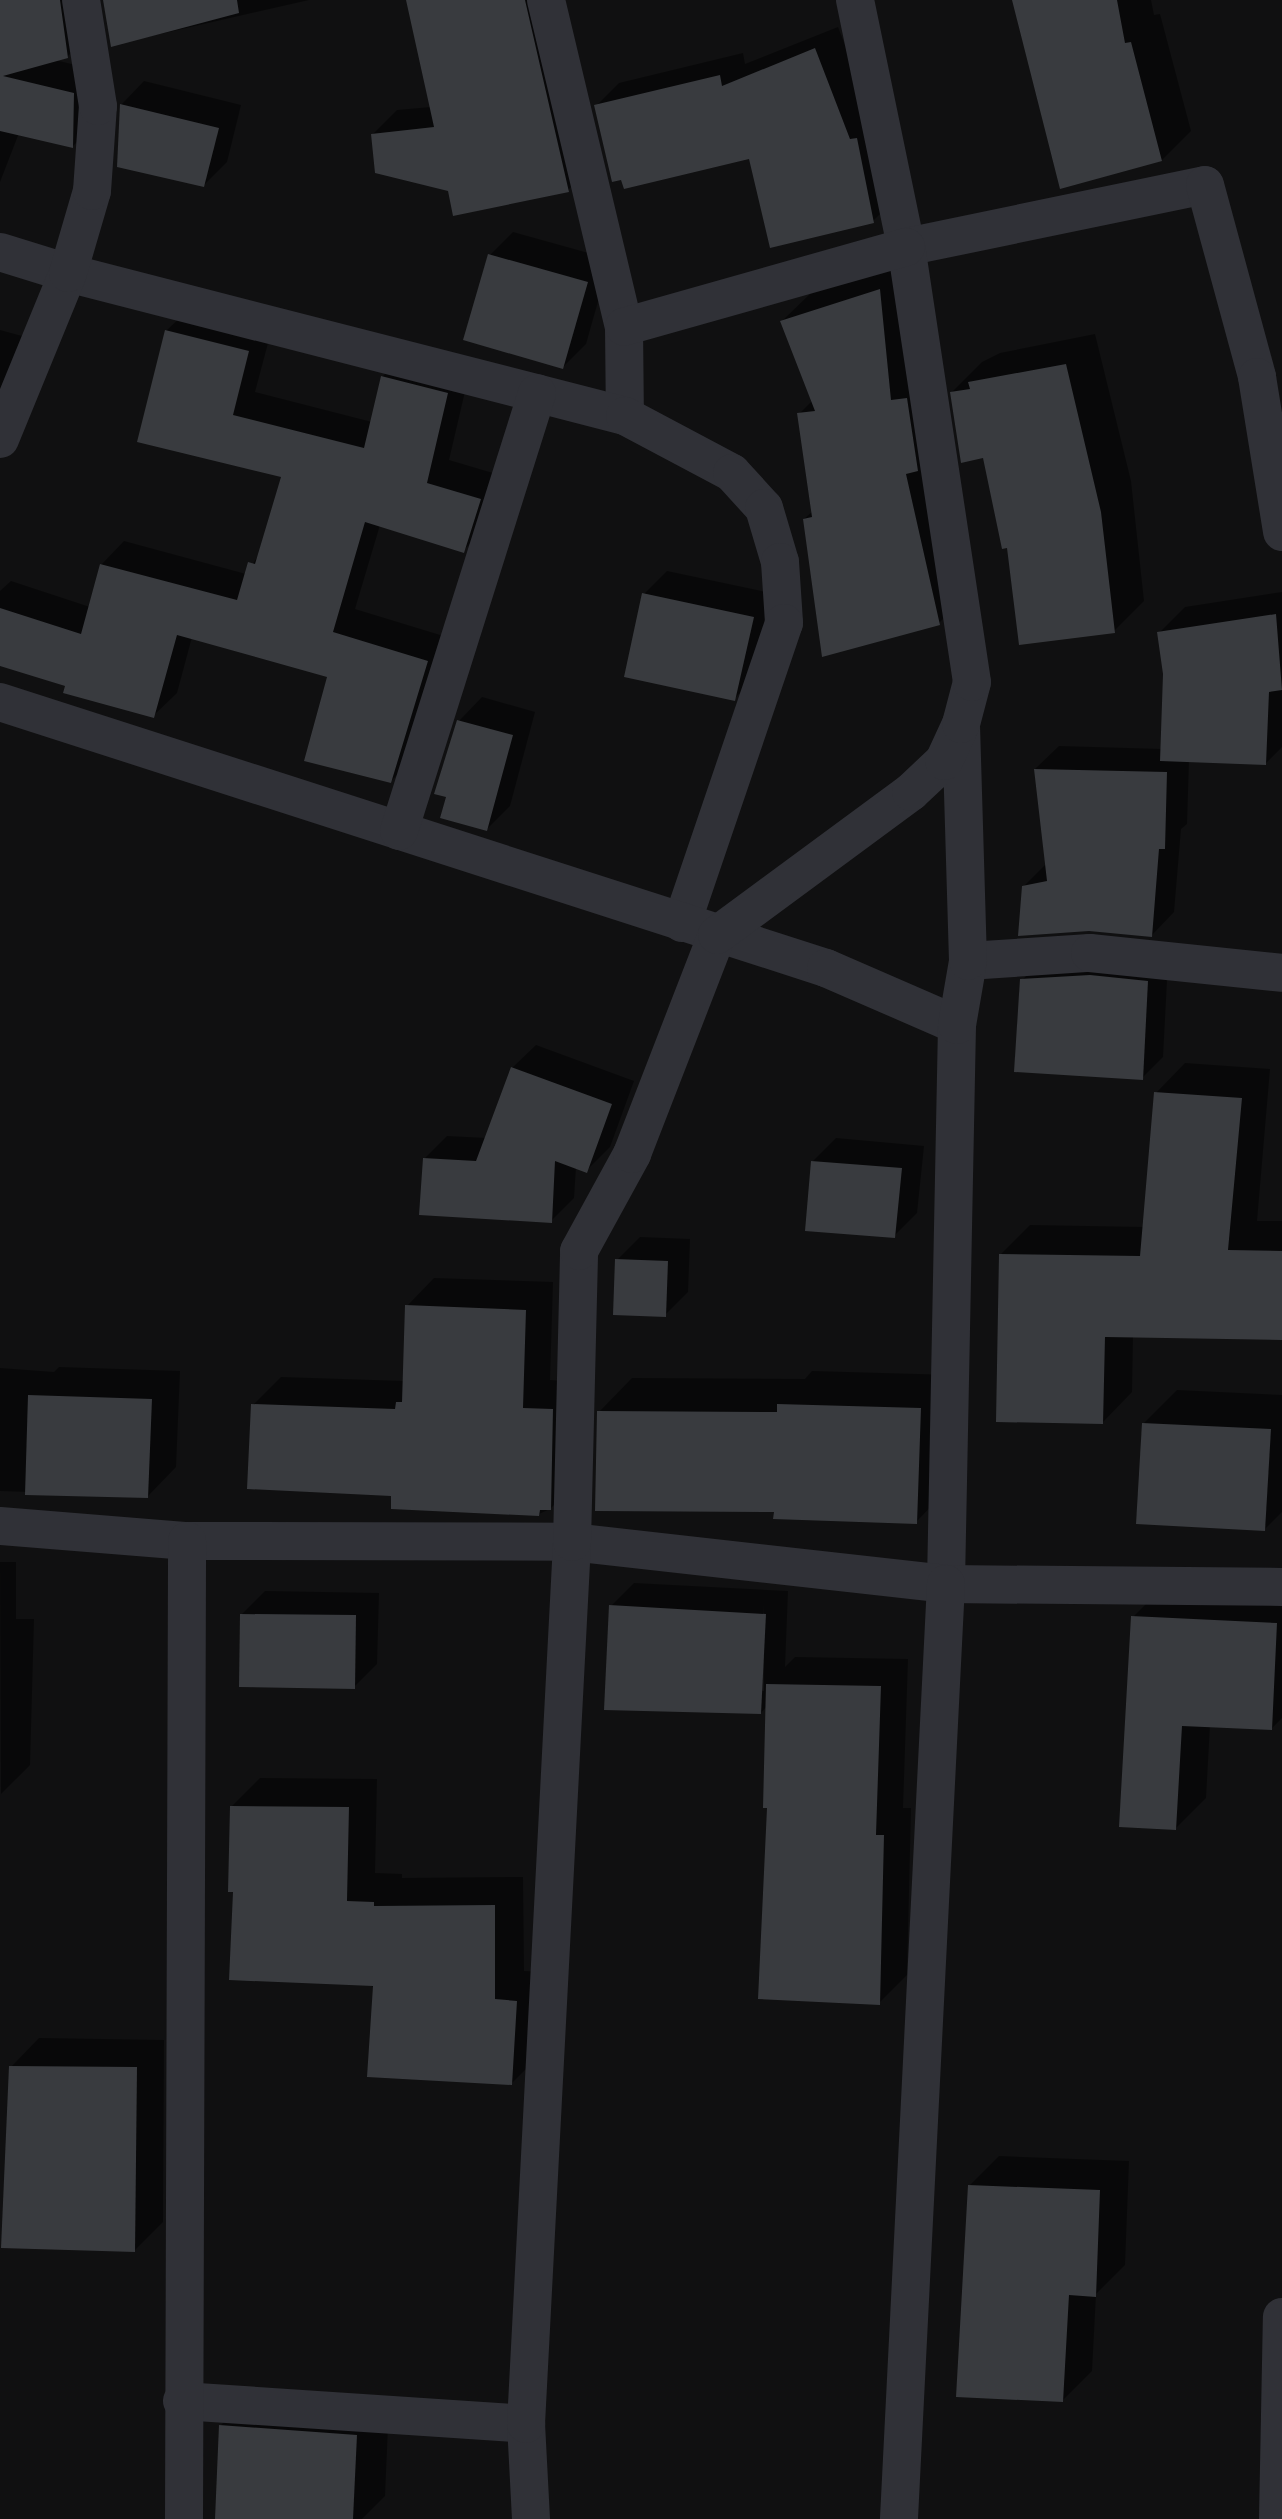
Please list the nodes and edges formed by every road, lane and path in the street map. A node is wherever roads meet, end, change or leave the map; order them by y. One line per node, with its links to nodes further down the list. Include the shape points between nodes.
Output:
1 (82, 0): 6 (street, via 98,106 92,191)
2 (546, 0): 7 (street)
3 (855, 0): 4 (street)
4 (906, 247): 7 (street); 8 (street, via 1205,185); 14 (street, via 972,682)
5 (0, 252): 6 (street)
6 (68, 273): 9 (street); 11 (street)
7 (624, 327): 10 (street)
8 (1269, 376): 12 (street)
9 (537, 393): 10 (street); 15 (street)
10 (625, 416): 16 (street, via 732,473 764,508 780,562 783,623)
11 (0, 439)
12 (1282, 532)
13 (0, 702): 15 (street)
14 (961, 724): 16 (street, via 944,761 911,792); 17 (street)
15 (399, 831): 16 (street)
16 (700, 929): 19 (street, via 826,968); 22 (street, via 632,1154 579,1251)
17 (968, 961): 18 (street, via 1090,953); 19 (street)
18 (1282, 973)
19 (957, 1026): 23 (street)
20 (0, 1526): 21 (street)
21 (187, 1541): 22 (street); 26 (street)
22 (572, 1542): 23 (street); 27 (street)
23 (946, 1584): 24 (street); 30 (street)
24 (1282, 1587)
25 (1282, 2317): 31 (street)
26 (182, 2402): 27 (street); 28 (street)
27 (526, 2424): 29 (street)
28 (184, 2519)
29 (531, 2519)
30 (899, 2519)
31 (1278, 2519)

